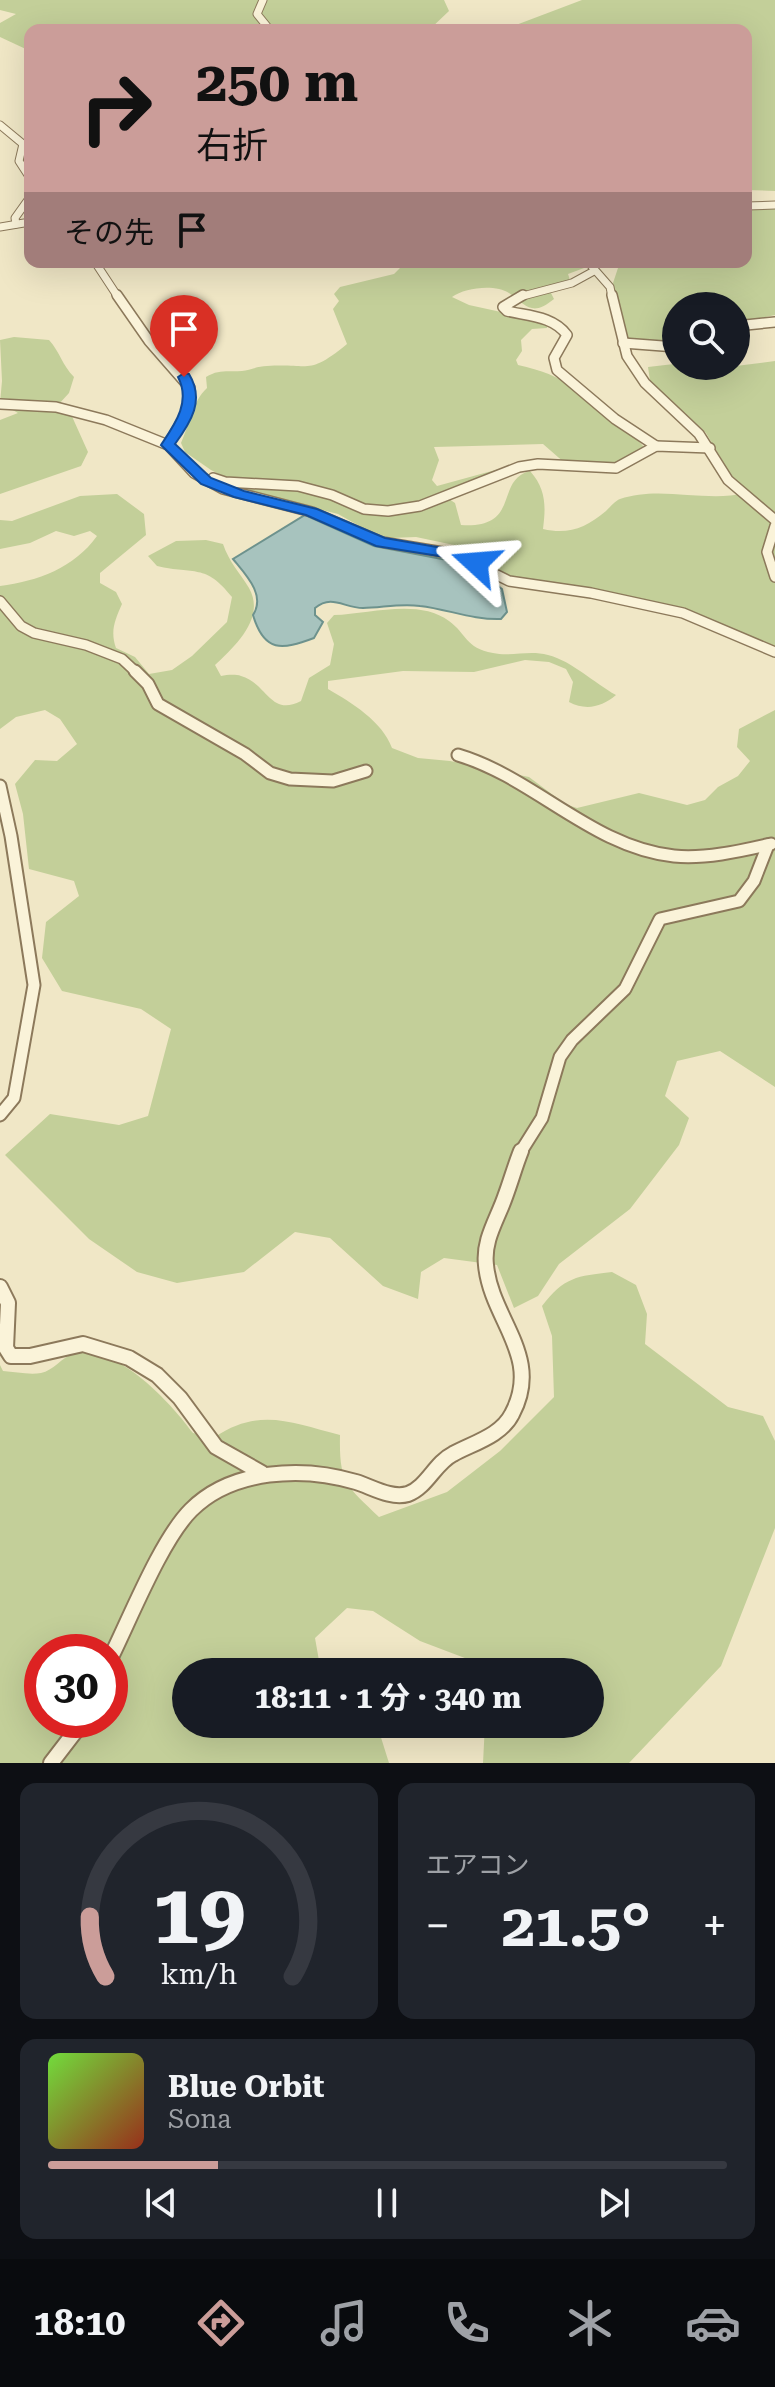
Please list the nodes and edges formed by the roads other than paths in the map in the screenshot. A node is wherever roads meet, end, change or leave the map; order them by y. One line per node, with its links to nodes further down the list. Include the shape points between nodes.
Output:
1 (263, 0): 2 (street, via 257,14)
2 (268, 24)
3 (0, 125): 4 (street, via 23,144 19,161)
4 (24, 169)
5 (24, 205): 9 (street)
6 (775, 205): 7 (street)
7 (752, 206)
8 (24, 223): 9 (street)
9 (16, 224): 10 (street)
10 (0, 227)
11 (99, 268): 19 (street, via 190,388 183,423)
12 (592, 268): 13 (street)
13 (594, 271): 16 (street, via 610,287); 20 (street, via 576,283 522,296 503,307 562,327 567,335 554,358 557,370)
14 (775, 322): 15 (street)
15 (750, 325)
16 (623, 343): 17 (street); 21 (street, via 645,383)
17 (662, 346)
18 (0, 404): 19 (street, via 79,412)
19 (168, 445): 22 (street)
20 (656, 446): 21 (street); 22 (street, via 616,468 519,467 420,506 375,511 298,486 225,482)
21 (710, 448): 23 (street, via 728,480)
22 (183, 460): 27 (street, via 194,473 223,489 312,512 382,542 455,554 509,581 683,613)
23 (775, 520)
24 (775, 526): 25 (street, via 765,557)
25 (775, 577)
26 (0, 601): 29 (street, via 34,633 122,659 148,684 158,704 270,773 333,781)
27 (775, 652)
28 (458, 755): 31 (street, via 508,775 590,827 651,850 674,856)
29 (366, 771)
30 (0, 786): 32 (street, via 34,985 14,1098)
31 (772, 844): 34 (street, via 739,901 660,919 631,982 572,1041 556,1065 549,1101 514,1164 487,1242 489,1278 521,1354 524,1378 511,1418 496,1432 445,1457 411,1493 399,1495 327,1476)
32 (0, 1115)
33 (0, 1287): 34 (street, via 8,1303 6,1348 11,1356 26,1359 80,1344 136,1360 178,1396 209,1441)
34 (262, 1473): 35 (street, via 212,1492 186,1513)
35 (120, 1634)
36 (70, 1738): 37 (street)
37 (51, 1763)

